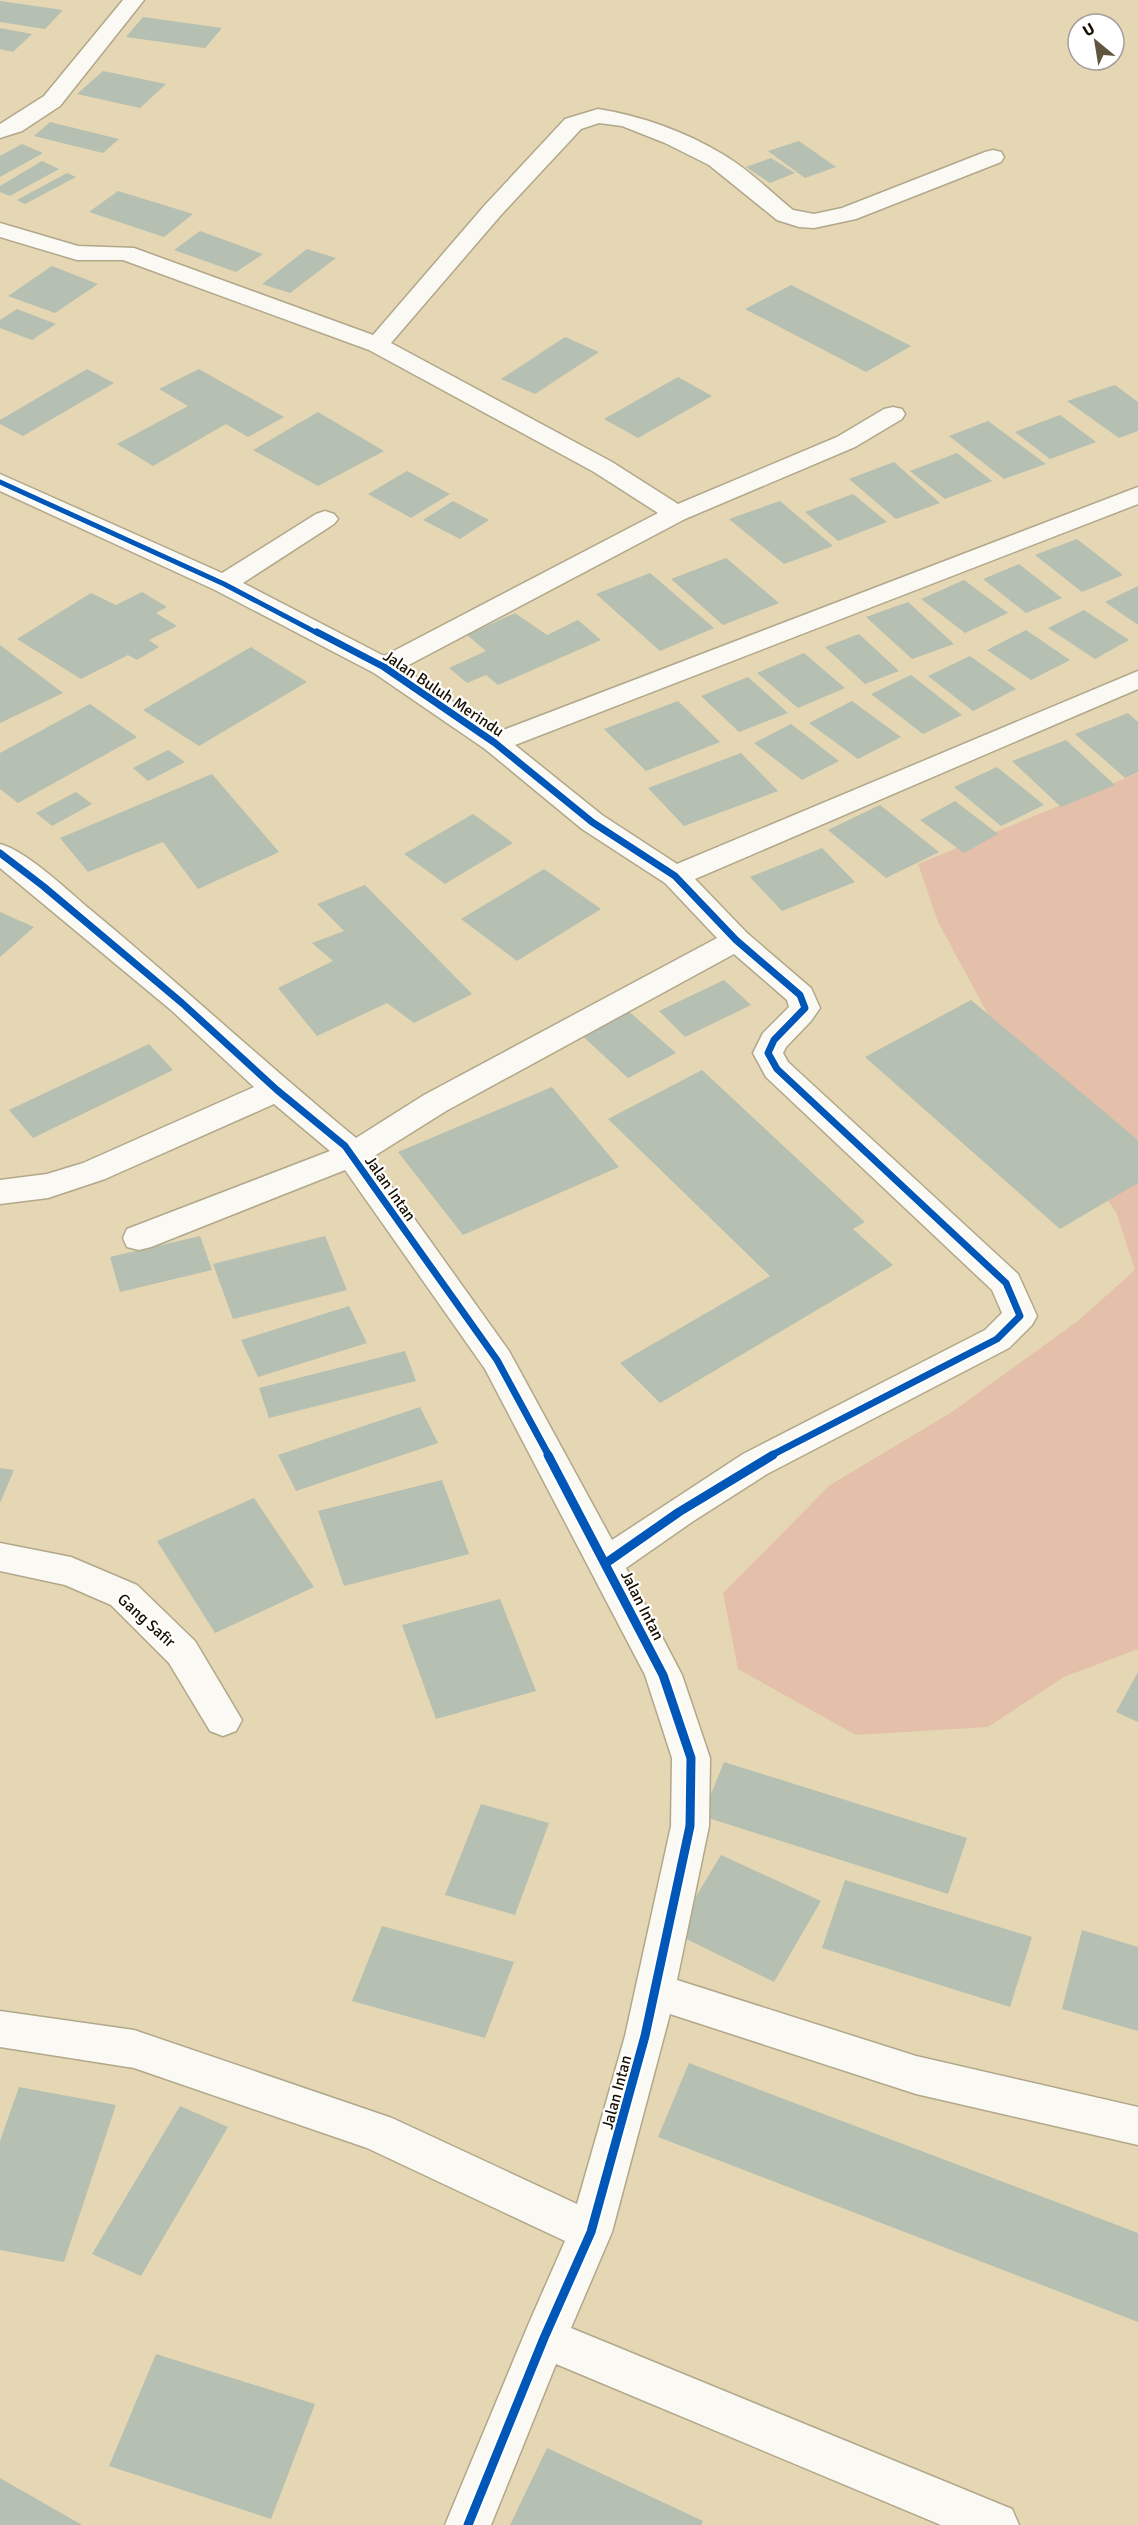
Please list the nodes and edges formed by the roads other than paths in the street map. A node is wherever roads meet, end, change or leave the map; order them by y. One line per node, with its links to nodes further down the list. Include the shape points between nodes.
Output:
1 (134, 0): 2 (street, via 52,101 14,126)
2 (0, 130)
3 (993, 157): 5 (street, via 848,214 799,220 785,215 717,160 626,120 598,116 573,124 493,210)
4 (0, 230): 5 (street, via 77,254 126,253)
5 (378, 345): 9 (street, via 603,466)
6 (892, 414): 9 (street, via 846,442)
7 (0, 482): 11 (street, Jalan Buluh Merindu)
8 (1138, 495): 14 (street)
9 (676, 514): 12 (street)
10 (325, 519): 11 (street)
11 (224, 584): 12 (street, Jalan Buluh Merindu)
12 (384, 667): 14 (street, Jalan Buluh Merindu)
13 (1138, 679): 16 (street)
14 (495, 743): 16 (street, Jalan Buluh Merindu, via 592,822)
15 (0, 853): 18 (street, Jalan Intan, via 182,1003)
16 (675, 876): 17 (street, Jalan Buluh Merindu)
17 (736, 940): 19 (street, via 435,1103); 23 (street, Jalan Buluh Merindu, via 800,995 805,1008 771,1042 768,1053 777,1070 1006,1283 1020,1316 998,1339 755,1464)
18 (277, 1090): 19 (street, Jalan Intan); 20 (street, via 94,1171 48,1186)
19 (352, 1155): 21 (street); 23 (street, Jalan Intan, via 497,1360)
20 (0, 1192)
21 (139, 1238)
22 (0, 1557): 24 (street, Gang Safir, via 71,1572 124,1595 183,1652)
23 (606, 1563): 25 (street, Jalan Intan, via 663,1675 691,1758 690,1826)
24 (223, 1720)
25 (654, 1991): 27 (street, via 916,2075); 28 (street, Jalan Intan)
26 (0, 2029): 28 (street, via 134,2049 355,2124)
27 (1138, 2126)
28 (591, 2232): 29 (street, Jalan Intan)
29 (544, 2338): 30 (street, Jalan Intan); 31 (street)
30 (468, 2525)
31 (996, 2525)

